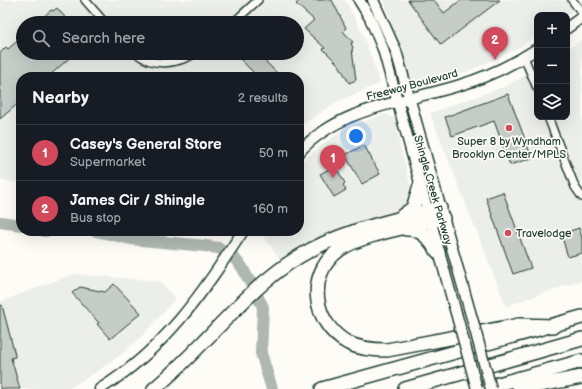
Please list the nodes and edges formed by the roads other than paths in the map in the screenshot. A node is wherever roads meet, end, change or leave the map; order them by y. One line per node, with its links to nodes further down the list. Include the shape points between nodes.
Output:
1 (85, 0): 7 (street)
2 (258, 0): 8 (street)
3 (359, 0): 17 (street, Shingle Creek Parkway, via 383,49)
4 (373, 0): 16 (street, Shingle Creek Parkway, via 396,51)
5 (572, 0): 6 (street)
6 (582, 13)
7 (99, 16)
8 (241, 16)
9 (582, 17): 10 (street)
10 (570, 26)
11 (534, 51): 12 (street, Freeway Boulevard)
12 (524, 57): 15 (street); 16 (street, Freeway Boulevard, via 476,80)
13 (149, 60): 14 (street, via 160,63)
14 (181, 60)
15 (535, 84)
16 (410, 98): 17 (street, Freeway Boulevard); 22 (street, Shingle Creek Parkway)
17 (396, 101): 19 (street, Freeway Boulevard, via 333,124); 20 (street, Shingle Creek Parkway)
18 (549, 120): 21 (street, via 575,187)
19 (304, 147)
20 (420, 186): 23 (street, Shingle Creek Parkway); 24 (highway, via 413,208)
21 (582, 197)
22 (442, 213): 23 (highway); 38 (street, Shingle Creek Parkway, bridge)
23 (429, 217): 24 (highway); 26 (street, Shingle Creek Parkway)
24 (397, 225): 26 (highway, via 419,231); 28 (highway, via 344,247 333,255 321,272 316,291 318,305 326,324 342,340 362,348 387,350 518,325); 33 (highway, via 331,240 300,256 268,279)
25 (240, 236): 32 (street, via 179,323 138,363)
26 (438, 252): 36 (street, Shingle Creek Parkway, bridge)
27 (582, 317): 28 (highway)
28 (554, 326): 34 (highway)
29 (582, 339): 35 (highway)
30 (582, 361): 37 (highway)
31 (582, 377): 39 (highway)
32 (100, 389)
33 (154, 389)
34 (322, 389)
35 (405, 389)
36 (477, 389)
37 (480, 389)
38 (491, 389)
39 (519, 389)

